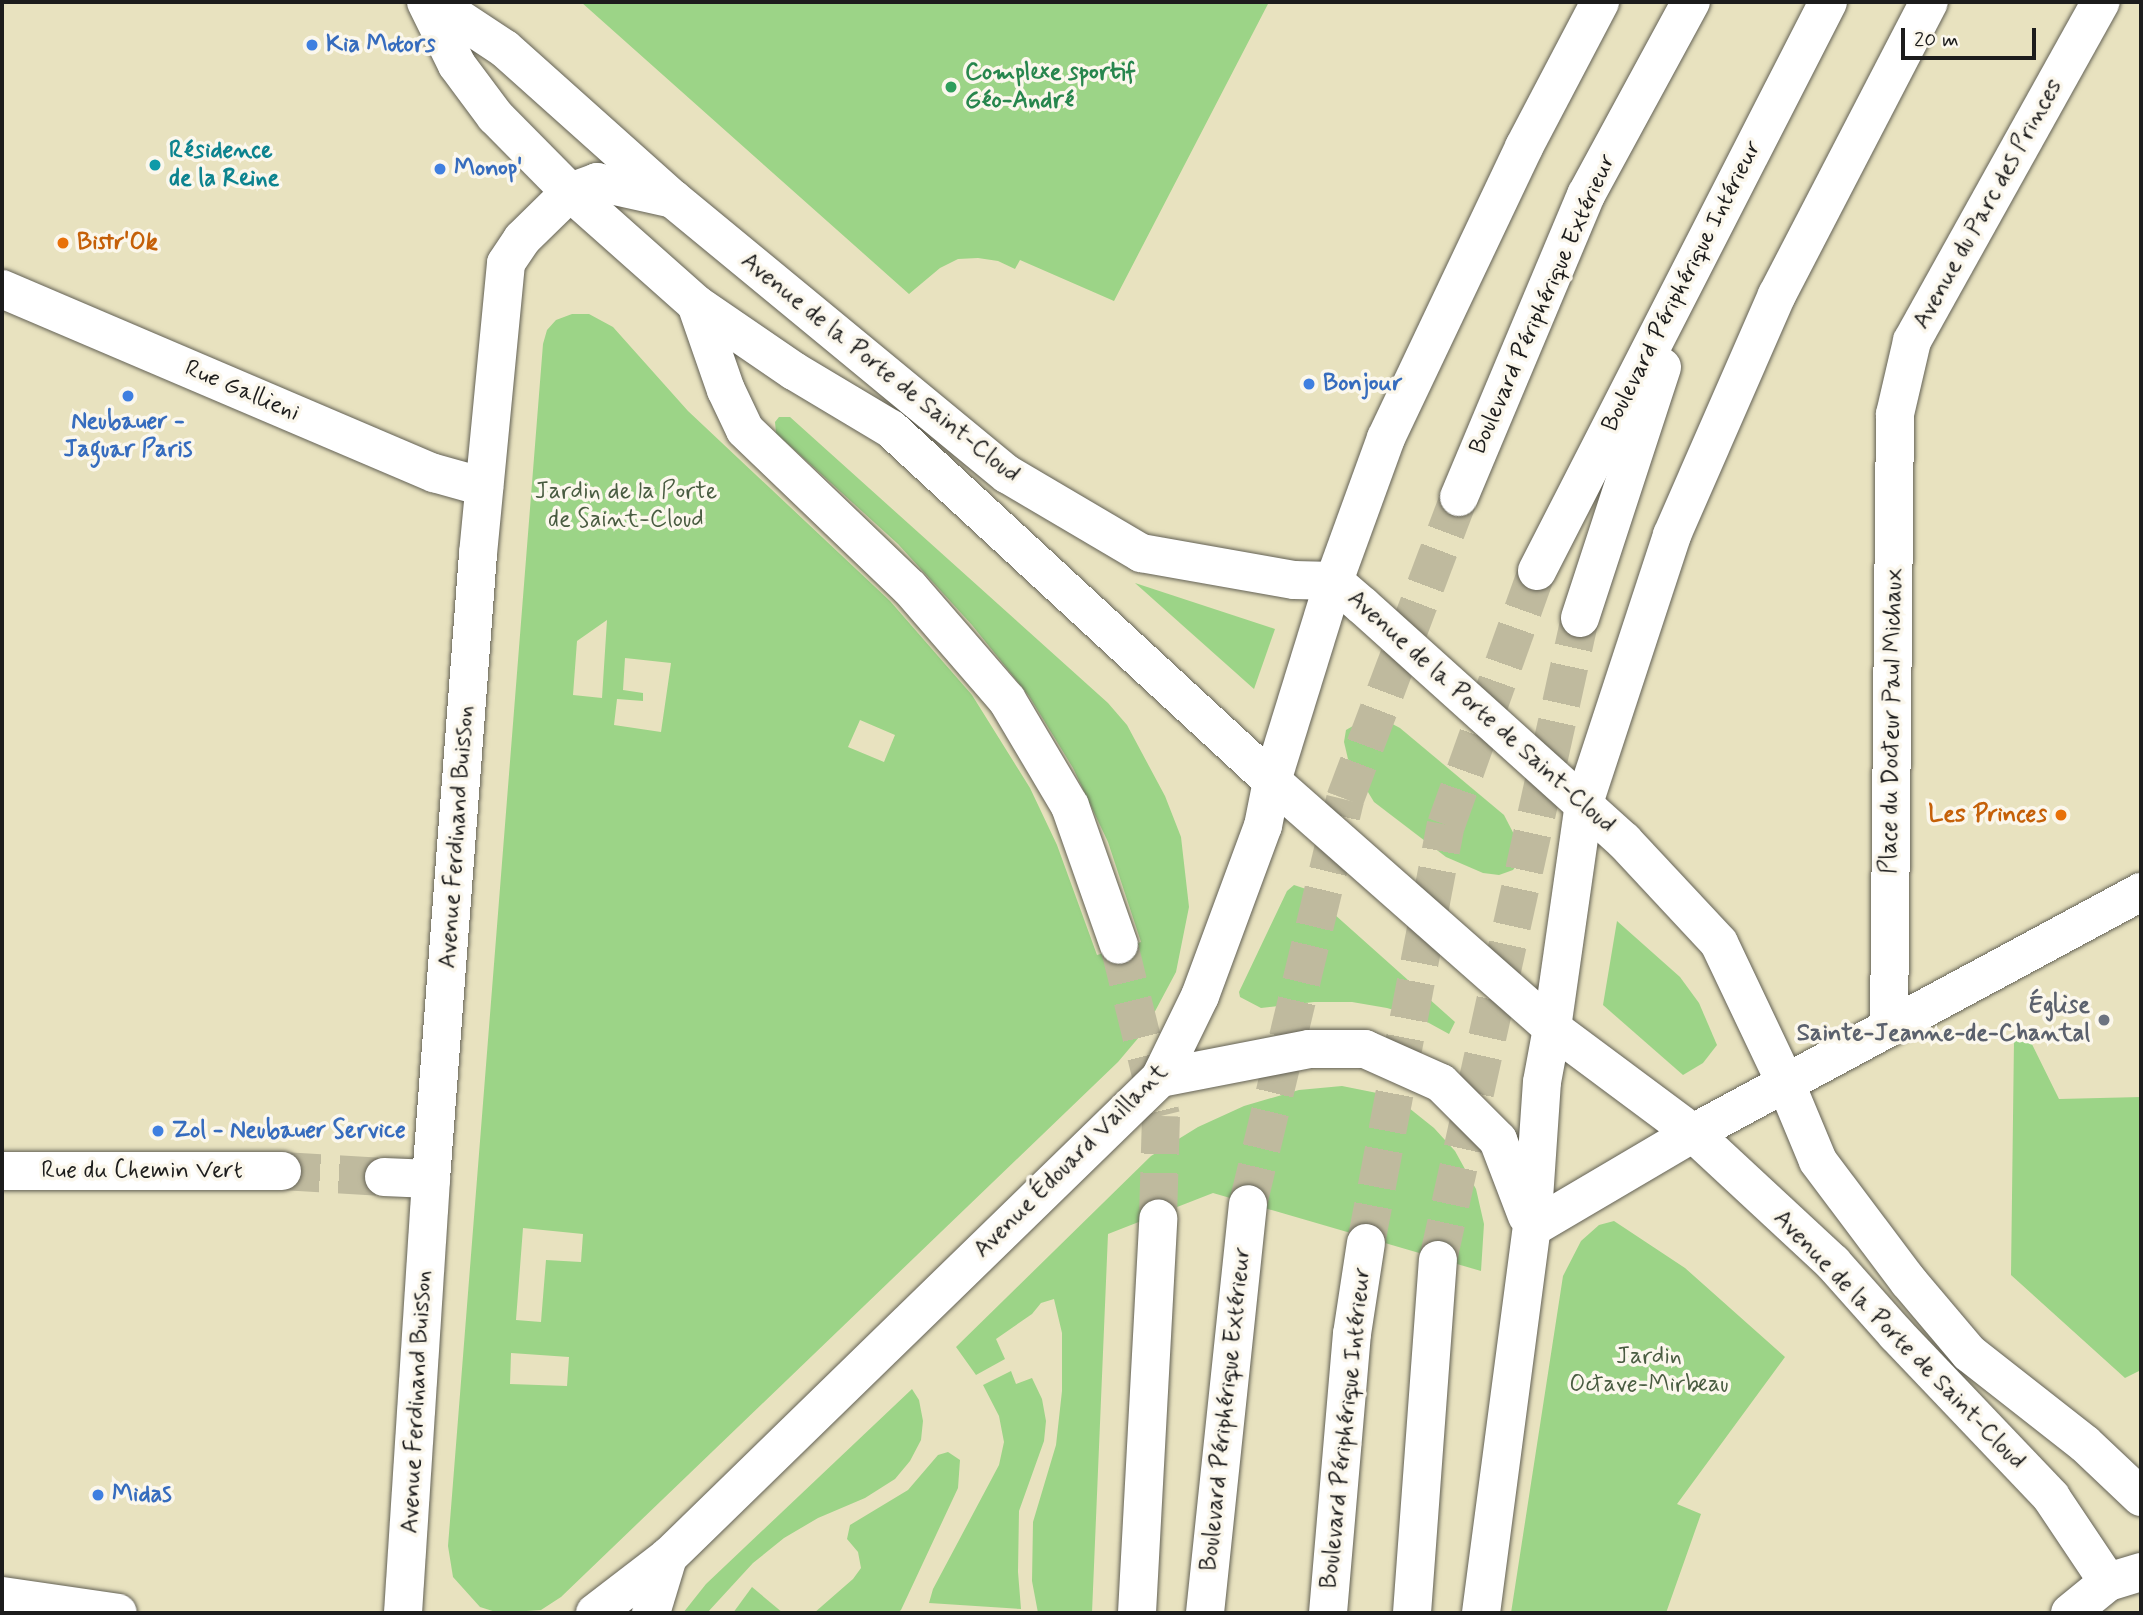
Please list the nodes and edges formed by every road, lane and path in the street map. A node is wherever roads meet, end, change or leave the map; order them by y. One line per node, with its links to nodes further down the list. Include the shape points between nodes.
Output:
1 (426, 2): 8 (main road, Avenue de la Porte de Saint-Cloud, via 457,65 495,116)
2 (433, 2): 9 (main road, Avenue de la Porte de Saint-Cloud, via 505,49)
3 (1600, 2): 17 (main road, Avenue Édouard Vaillant, via 1524,147 1385,438)
4 (1691, 2): 15 (main road, Boulevard Périphérique Extérieur, via 1586,195)
5 (1828, 2): 10 (main road, Boulevard Périphérique Intérieur)
6 (1929, 2): 20 (main road, via 1777,295 1672,535)
7 (2101, 2): 13 (main road, Avenue du Parc des Princes, via 1912,341)
8 (570, 192): 9 (main road, Avenue Ferdinand Buisson, via 597,182); 12 (main road, Avenue de la Porte de Saint-Cloud); 14 (main road, Avenue Ferdinand Buisson, via 522,239 506,263)
9 (673, 199): 17 (main road, Avenue de la Porte de Saint-Cloud, via 1007,474 1141,553 1294,580)
10 (1700, 249): 16 (main road, Boulevard Périphérique Intérieur); 18 (main road)
11 (2, 289): 14 (main road, Rue Gallieni, via 433,472)
12 (696, 304): 19 (main road, Avenue de la Porte de Saint-Cloud, via 794,371 891,429); 22 (main road, via 745,430 910,588 1007,700 1070,806)
13 (1895, 414): 23 (main road, Place du Docteur Paul Michaux)
14 (484, 487): 31 (main road, Avenue Ferdinand Buisson)
15 (1459, 497)
16 (1537, 571)
17 (1334, 581): 19 (main road, Avenue Édouard Vaillant); 20 (main road, Avenue de la Porte de Saint-Cloud)
18 (1580, 618)
19 (1272, 781): 24 (main road, Avenue de la Porte de Saint-Cloud); 25 (main road, Avenue Édouard Vaillant, via 1264,826 1226,930)
20 (1584, 803): 24 (main road); 26 (main road, Avenue de la Porte de Saint-Cloud, via 1719,943)
21 (2141, 892): 23 (main road)
22 (1119, 945)
23 (1889, 1027): 26 (main road)
24 (1552, 1028): 27 (main road, Avenue de la Porte de Saint-Cloud); 34 (main road, via 1542,1082)
25 (1160, 1078): 34 (main road, via 1309,1049 1365,1049 1441,1083 1498,1140); 38 (main road, Avenue Édouard Vaillant)
26 (1786, 1084): 27 (main road); 37 (main road, Avenue de la Porte de Saint-Cloud, via 1818,1161 1969,1353 2085,1444)
27 (1693, 1133): 34 (main road); 39 (main road, Avenue de la Porte de Saint-Cloud, via 1833,1263)
28 (2, 1171): 29 (main road, Rue du Chemin Vert)
29 (282, 1171)
30 (384, 1177): 31 (main road)
31 (431, 1179): 42 (main road, Avenue Ferdinand Buisson)
32 (1248, 1204): 46 (main road, Boulevard Périphérique Extérieur)
33 (1158, 1219): 45 (main road)
34 (1532, 1228): 49 (main road)
35 (1366, 1243): 47 (main road, Boulevard Périphérique Intérieur, via 1352,1334)
36 (1438, 1260): 48 (main road)
37 (2141, 1497)
38 (668, 1557): 43 (main road, Avenue Édouard Vaillant); 44 (main road, Avenue Édouard Vaillant)
39 (2125, 1577): 50 (main road)
40 (2, 1596): 41 (main road)
41 (118, 1613)
42 (403, 1613)
43 (595, 1613)
44 (651, 1613)
45 (1137, 1613)
46 (1205, 1613)
47 (1328, 1613)
48 (1412, 1613)
49 (1481, 1613)
50 (2070, 1613)

